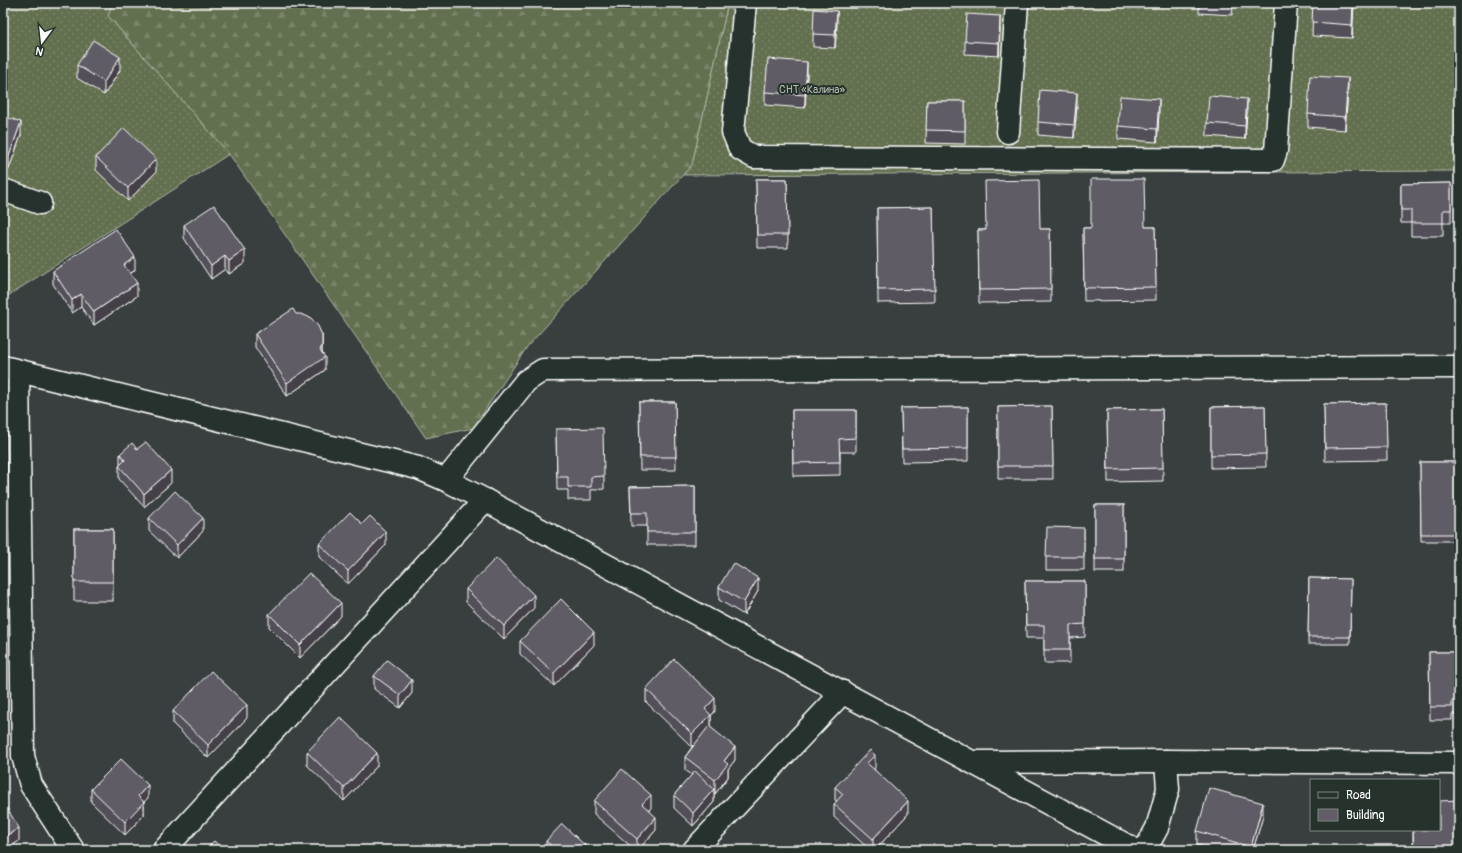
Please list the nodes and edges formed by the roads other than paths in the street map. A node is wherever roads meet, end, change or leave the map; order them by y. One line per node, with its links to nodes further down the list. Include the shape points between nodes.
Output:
1 (744, 3): 3 (street, via 733,132 740,149 754,156 1273,160 1276,151)
2 (1017, 3): 4 (street)
3 (1286, 3)
4 (1008, 132)
5 (3, 190): 6 (street)
6 (40, 203)
7 (1459, 367): 9 (street, via 543,370 526,381)
8 (11, 369): 9 (street, via 418,468); 15 (street, via 23,756 30,785)
9 (446, 480): 10 (street)
10 (485, 500): 11 (street); 16 (street)
11 (843, 692): 13 (street); 17 (street)
12 (1166, 761): 13 (street); 14 (street); 19 (street, via 1168,789 1157,828)
13 (971, 762): 18 (street)
14 (1459, 763)
15 (73, 850)
16 (164, 850)
17 (694, 850)
18 (1135, 850)
19 (1145, 850)

